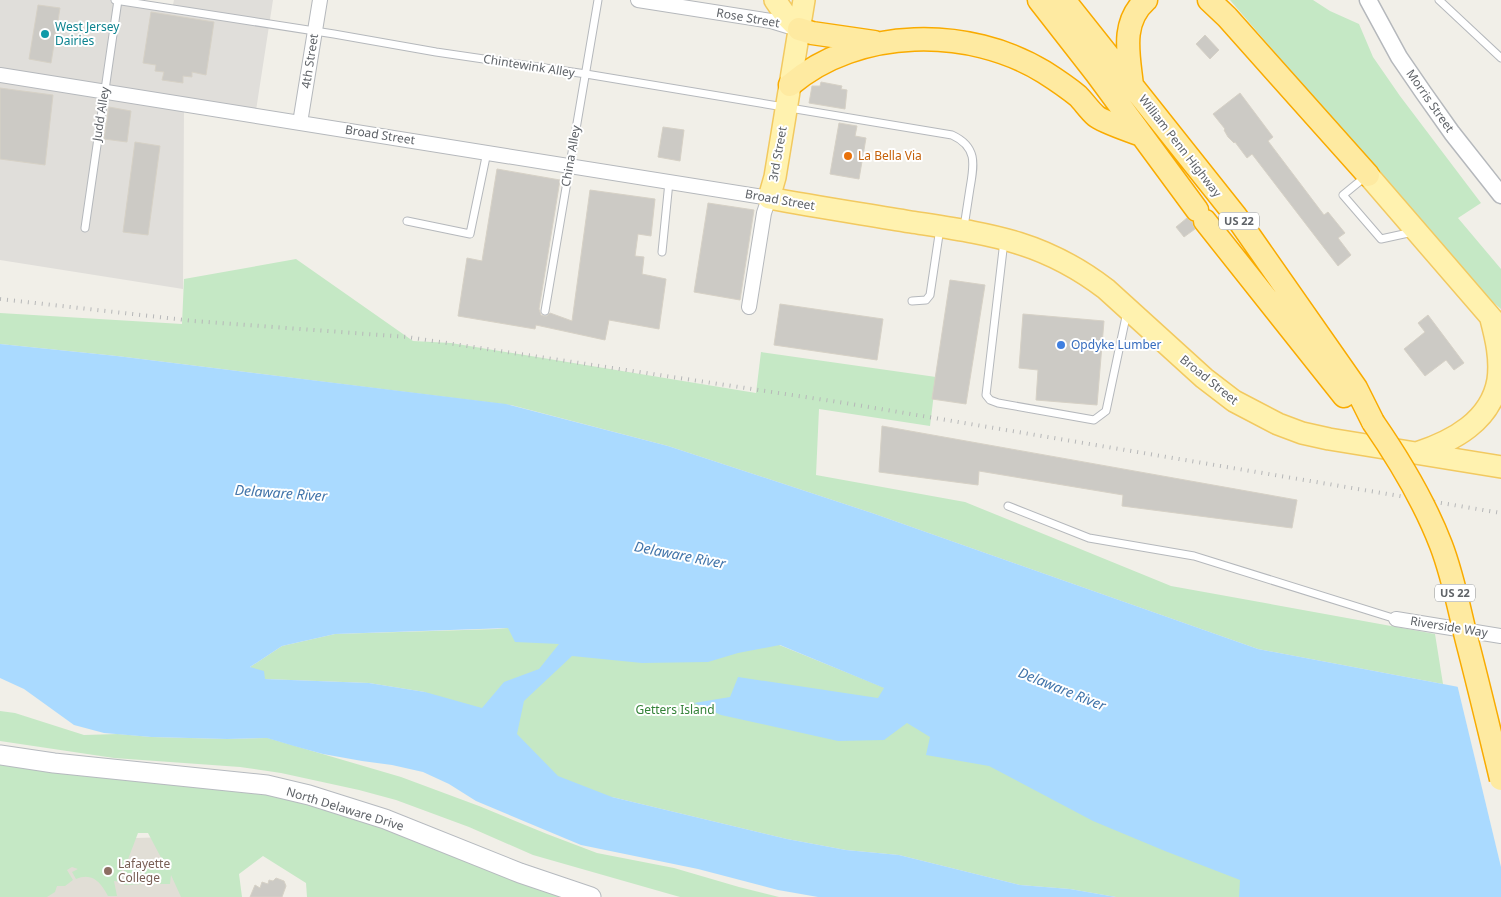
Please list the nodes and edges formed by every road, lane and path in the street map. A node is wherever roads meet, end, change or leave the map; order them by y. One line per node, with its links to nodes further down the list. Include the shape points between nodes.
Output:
1 (117, 0): 14 (lane, Chintewink Alley); 21 (lane, Judd Alley)
2 (320, 0): 14 (street, 4th Street)
3 (598, 0): 17 (lane, China Alley)
4 (638, 0): 13 (street, Rose Street, via 771,21)
5 (775, 0): 13 (main road)
6 (804, 0): 13 (main road, 3rd Street)
7 (1039, 0): 24 (highway, William Penn Highway / US 22)
8 (1064, 0): 20 (highway, William Penn Highway / US 22)
9 (1146, 0): 20 (highway, via 1137,10 1128,33)
10 (1209, 0): 27 (highway)
11 (1368, 0): 29 (street, Morris Street, via 1399,58)
12 (1439, 0): 16 (lane)
13 (799, 29): 15 (highway); 19 (main road, 3rd Street)
14 (315, 31): 17 (lane, Chintewink Alley); 23 (street, 4th Street)
15 (882, 43): 19 (highway, via 830,59); 24 (highway, via 946,40 1006,54 1056,80 1097,117)
16 (1501, 58)
17 (586, 74): 22 (lane, Chintewink Alley); 26 (lane, China Alley)
18 (0, 75): 21 (street, Broad Street)
19 (790, 85): 22 (main road, 3rd Street)
20 (1132, 86): 43 (highway, William Penn Highway / US 22, via 1235,215 1356,388)
21 (106, 91): 23 (street, Broad Street); 33 (lane, Judd Alley)
22 (786, 108): 30 (main road, 3rd Street); 34 (lane, Chintewink Alley, via 952,135 960,139 970,149 974,168)
23 (300, 122): 25 (street, Broad Street)
24 (1141, 135): 43 (highway, William Penn Highway / US 22, via 1201,216 1345,396)
25 (487, 152): 26 (street, Broad Street); 31 (lane, via 470,234)
26 (568, 166): 28 (street, Broad Street); 41 (lane, China Alley)
27 (1368, 175): 35 (main road); 35 (lane, via 1343,195 1381,239)
28 (669, 182): 30 (street, Broad Street); 37 (lane)
29 (1501, 195)
30 (769, 198): 32 (main road, Broad Street); 39 (street, 3rd Street)
31 (407, 221)
32 (941, 227): 34 (main road, Broad Street); 38 (lane, via 930,295 926,300)
33 (85, 228)
34 (963, 230): 36 (main road, Broad Street)
35 (1416, 232): 42 (main road)
36 (1005, 238): 40 (main road, Broad Street, via 1065,262 1093,279); 40 (lane, via 986,395 990,400 1094,420 1106,411)
37 (662, 252)
38 (912, 301)
39 (749, 308)
40 (1128, 309): 44 (main road, Broad Street, via 1214,386 1266,419 1316,437)
41 (545, 312)
42 (1496, 324): 44 (main road, via 1499,369 1495,390 1486,409 1457,436)
43 (1373, 422): 50 (highway, William Penn Highway / US 22, bridge, via 1414,486 1446,559)
44 (1414, 454): 45 (main road, Broad Street)
45 (1501, 467)
46 (1008, 506): 47 (lane, via 1090,538 1194,556)
47 (1396, 618): 48 (street, Riverside Way)
48 (1501, 636)
49 (0, 755): 51 (main road, North Delaware Drive, via 268,785 385,819 520,874)
50 (1501, 778)
51 (591, 897)

